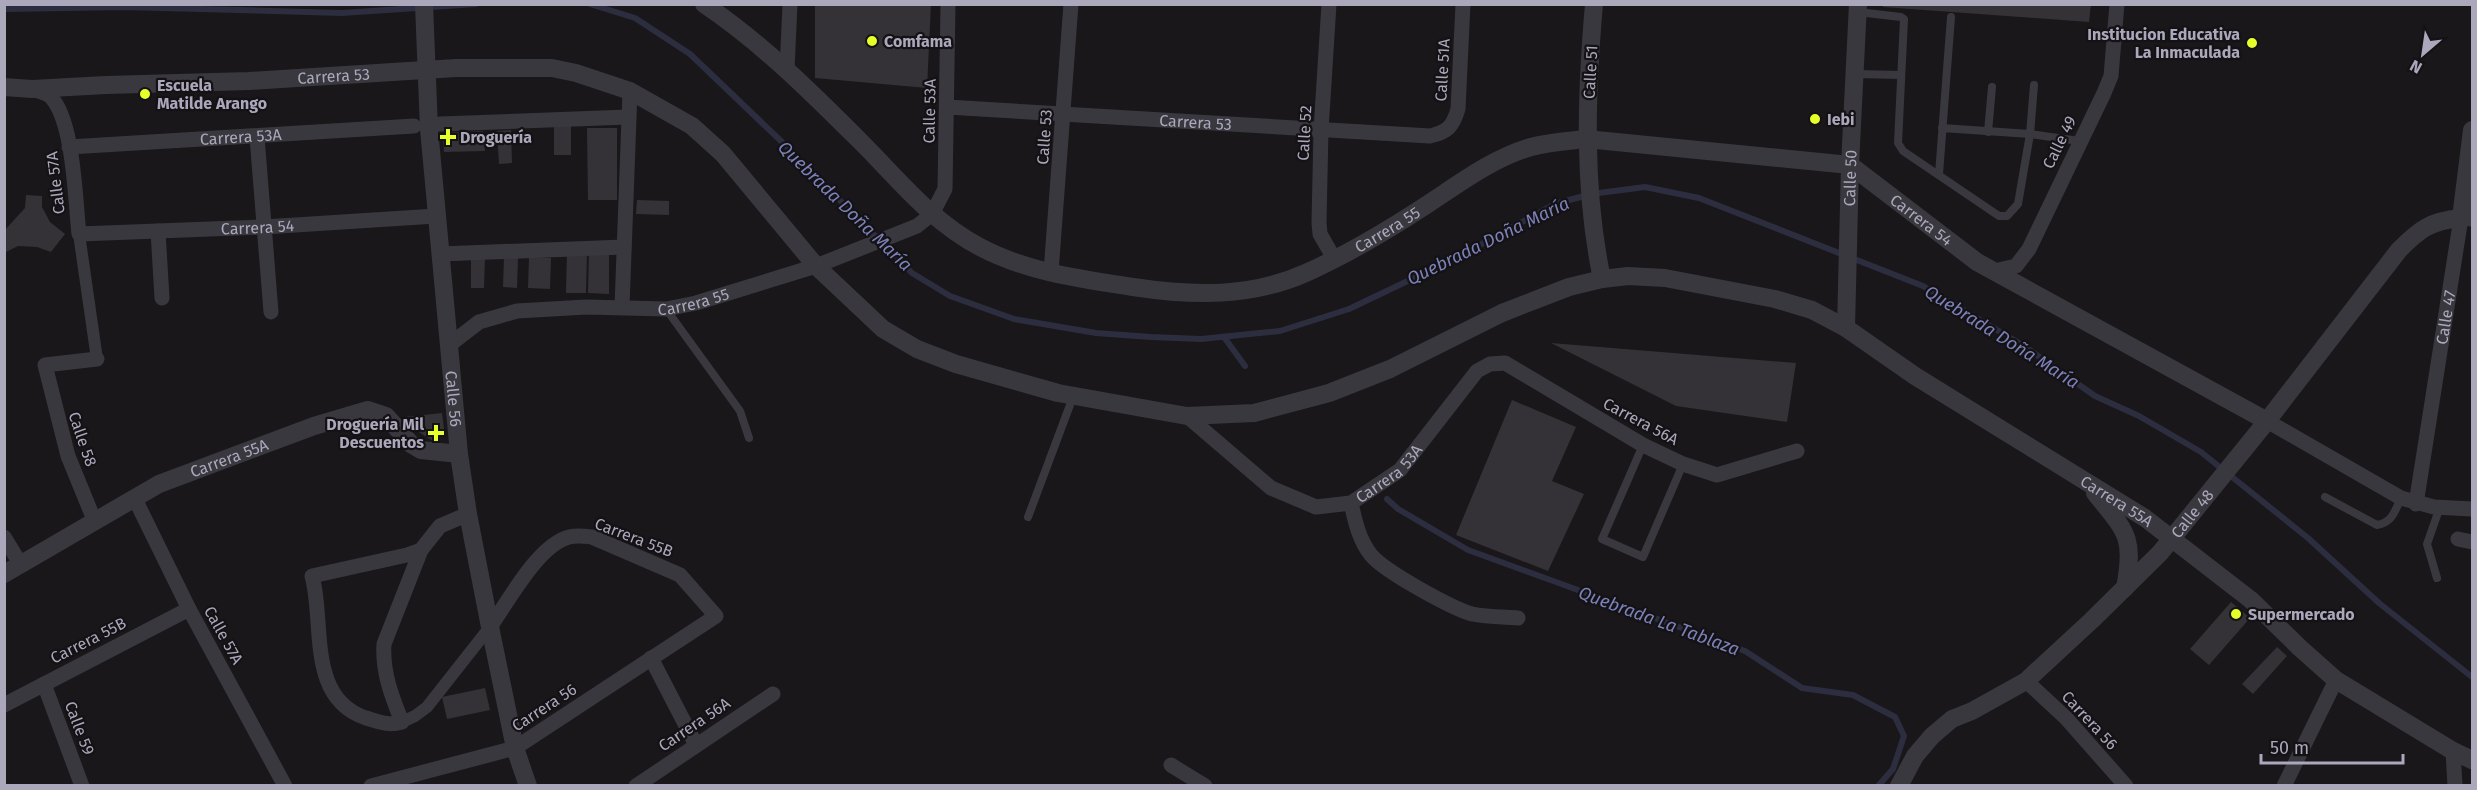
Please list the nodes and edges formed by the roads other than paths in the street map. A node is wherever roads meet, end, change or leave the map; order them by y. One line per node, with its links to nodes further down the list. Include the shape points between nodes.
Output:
1 (424, 4): 13 (street, Calle 56)
2 (704, 4): 12 (street, Carrera 55)
3 (790, 4): 12 (street)
4 (948, 4): 21 (street, Calle 53A)
5 (1071, 4): 22 (street, Calle 53)
6 (1329, 4): 27 (street, Calle 52)
7 (1463, 4): 30 (street, Calle 51A, via 1458,109 1454,123)
8 (1594, 4): 34 (street, Calle 51)
9 (2117, 4): 33 (street, Calle 49, via 2111,76)
10 (1858, 8): 14 (street, Calle 50); 15 (lane, via 1902,16)
11 (1951, 17): 26 (lane)
12 (787, 70): 38 (street, Carrera 55)
13 (427, 71): 19 (street, Carrera 53); 20 (street, Carrera 53, via 552,68); 39 (street, Calle 56)
14 (1855, 74): 15 (lane); 36 (street, Calle 50)
15 (1900, 75): 37 (lane, via 1898,143)
16 (2034, 85): 31 (lane)
17 (4, 87): 19 (street)
18 (1992, 87): 29 (lane)
19 (32, 89): 35 (street, Calle 57A, via 49,95 63,116)
20 (630, 91): 23 (street); 47 (street, Carrera 53, via 692,126 723,154)
21 (947, 107): 22 (street, Carrera 53); 38 (street, Calle 53A, via 946,183)
22 (1063, 116): 27 (street, Carrera 53); 49 (street, Calle 53)
23 (628, 117): 24 (street); 44 (street)
24 (440, 124)
25 (414, 126): 32 (street, Carrera 53A)
26 (1942, 128): 29 (lane); 37 (lane)
27 (1321, 130): 30 (street, Carrera 53, via 1430,136); 46 (street, Calle 52, via 1320,234)
28 (2472, 130): 40 (street, Calle 47)
29 (1988, 132): 31 (lane)
30 (1445, 133)
31 (2030, 134): 33 (lane); 37 (lane, via 2018,204 2007,216 1992,213)
32 (257, 137): 35 (street, Carrera 53A); 41 (street)
33 (2079, 141): 48 (street, Calle 49, via 2029,249 2016,266)
34 (1587, 145): 36 (street, Carrera 55); 46 (street, Carrera 55, via 1530,148 1504,158); 50 (street, Calle 51)
35 (69, 147): 43 (street, Calle 57A)
36 (1850, 174): 48 (street, Carrera 54); 55 (street, Calle 50)
37 (1939, 174)
38 (932, 214): 47 (street, Carrera 55, via 910,230); 49 (street, Carrera 55, via 980,247)
39 (436, 216): 41 (street, Carrera 54); 45 (street, Calle 56)
40 (2467, 218): 61 (street, Calle 48, via 2441,220 2421,229 2399,250); 72 (street, Calle 47)
41 (264, 227): 42 (street, Carrera 54); 54 (street)
42 (158, 231): 43 (street, Carrera 54); 51 (street)
43 (79, 234): 57 (street, Calle 57A)
44 (624, 247): 45 (street); 52 (street)
45 (440, 254): 56 (street, Calle 56)
46 (1335, 260): 49 (street, Carrera 55, via 1288,282 1252,291 1215,294 1173,293)
47 (816, 266): 53 (street, Carrera 55); 59 (street, Carrera 53, via 883,328 917,349 956,364)
48 (1994, 271): 61 (street, Carrera 54)
49 (1051, 272)
50 (1602, 279): 55 (street, Carrera 55A, via 1665,278 1705,285 1793,304); 60 (street, Carrera 55A, via 1569,287 1502,314 1390,369 1329,393 1254,413)
51 (162, 298)
52 (622, 307): 53 (street, Carrera 55); 56 (street, Carrera 55, via 517,310 480,322)
53 (666, 309): 62 (lane, via 740,411)
54 (271, 312)
55 (1847, 322): 67 (street, Carrera 55A, via 1915,376)
56 (448, 346): 65 (street, Calle 56)
57 (97, 359): 77 (street, Calle 58, via 45,365 68,456)
58 (1477, 371): 63 (street, Carrera 56A, via 1490,364 1505,363); 71 (street, Carrera 53A, via 1400,470)
59 (1073, 396): 60 (street, Carrera 53); 76 (lane)
60 (1187, 416): 71 (street, Carrera 53A, via 1271,488 1316,507)
61 (2267, 421): 69 (street); 79 (street, Calle 48)
62 (750, 438)
63 (1643, 445): 66 (street, Carrera 56A); 66 (lane, via 1602,539 1643,557)
64 (1797, 451): 66 (street, Carrera 56A, via 1717,475)
65 (459, 454): 70 (street, Carrera 55A, via 421,450 386,416 368,410 159,484); 75 (street, Calle 56)
66 (1683, 464)
67 (2086, 482): 79 (street, Carrera 55A); 84 (street, via 2122,527 2130,545)
68 (2325, 497): 69 (lane, via 2377,525 2388,522)
69 (2401, 498): 72 (street)
70 (135, 499): 77 (street, Carrera 55A); 85 (street, Calle 57A)
71 (1351, 503): 87 (street, via 1358,532 1372,556 1408,582 1473,614)
72 (2416, 504): 73 (street)
73 (2440, 507): 74 (street); 83 (lane, via 2427,544)
74 (2472, 509)
75 (468, 514): 80 (street, via 440,526); 88 (street, Calle 56)
76 (1028, 518)
77 (95, 522): 81 (street, Carrera 55A)
78 (4, 537): 81 (street)
79 (2173, 538): 84 (street, Calle 48); 90 (street, Carrera 55A, via 2251,600)
80 (421, 550): 95 (street, via 382,658); 95 (street, via 312,576 319,655 326,680 342,703 360,716 389,726)
81 (21, 566): 82 (street, Carrera 55A)
82 (4, 574)
83 (2437, 578)
84 (2125, 588): 91 (street, Calle 48)
85 (189, 609): 92 (street, Carrera 55B); 103 (street, Calle 57A)
86 (716, 616): 88 (street, Carrera 55B, via 680,575 592,537 580,536 568,537 552,546); 89 (street, Carrera 56)
87 (1518, 618)
88 (490, 627): 95 (street, via 427,707); 97 (street, Calle 56)
89 (651, 658): 96 (street); 97 (street, Carrera 56)
90 (2336, 680): 98 (street, Carrera 55A); 110 (street)
91 (2026, 681): 108 (street, Calle 48, via 1952,719 1915,756); 109 (street, Carrera 56, via 2066,718)
92 (44, 684): 94 (street, Carrera 55B); 102 (street, Calle 59)
93 (773, 693): 96 (street, Carrera 56A)
94 (4, 705)
95 (402, 722)
96 (696, 745): 106 (street, Carrera 56A)
97 (515, 748): 101 (street, Carrera 56); 105 (street, Calle 56)
98 (2453, 751): 99 (street, Carrera 55A); 111 (street)
99 (2472, 760)
100 (1171, 765): 107 (street)
101 (422, 779): 104 (street, Carrera 56)
102 (82, 786)
103 (285, 786)
104 (371, 786)
105 (528, 786)
106 (636, 786)
107 (1205, 786)
108 (1899, 786)
109 (2126, 786)
110 (2284, 786)
111 (2455, 786)

